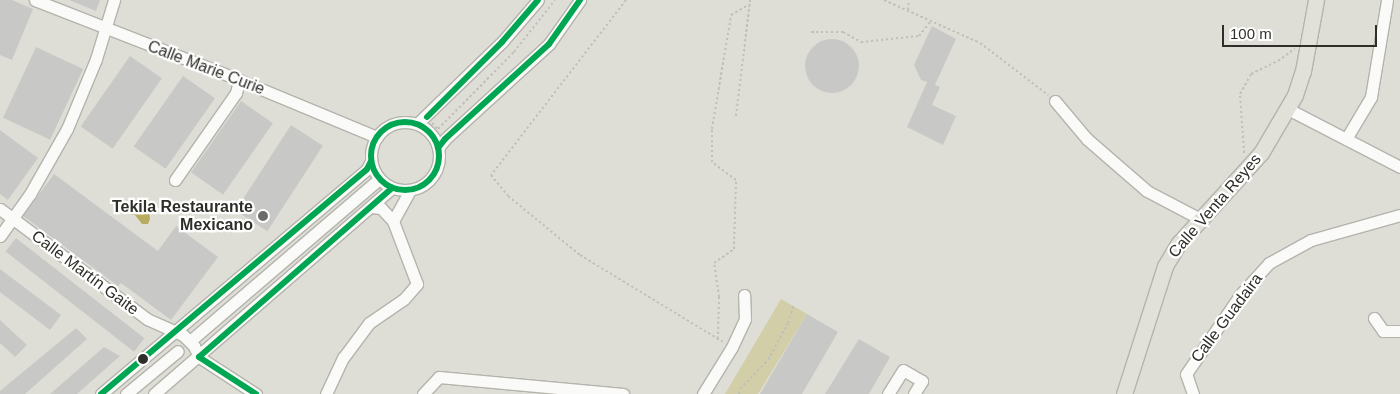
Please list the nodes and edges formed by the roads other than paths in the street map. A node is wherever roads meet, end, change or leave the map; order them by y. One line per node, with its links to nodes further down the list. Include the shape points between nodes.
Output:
1 (35, 0): 7 (street, Calle Marie Curie)
2 (114, 0): 7 (street)
3 (538, 0): 11 (street, via 502,42)
4 (580, 0): 14 (street, via 549,44 442,134)
5 (1316, 0): 10 (main road, Calle Venta Reyes, via 1304,71)
6 (1387, 0): 13 (street, via 1371,97)
7 (106, 28): 8 (street, Calle Marie Curie); 24 (street, via 67,129)
8 (240, 80): 12 (street, Calle Marie Curie); 18 (street, via 236,93)
9 (1056, 101): 25 (street, via 1087,139 1147,191)
10 (1288, 109): 13 (street); 25 (main road, Calle Venta Reyes, via 1261,153)
11 (417, 124): 12 (street, via 395,124); 14 (street, via 430,134)
12 (377, 137): 15 (street, via 372,144)
13 (1346, 139): 16 (street)
14 (438, 148): 20 (street, via 438,160 432,175)
15 (371, 161): 17 (street); 31 (street, via 367,169)
16 (1400, 167)
17 (379, 179): 19 (street); 32 (street)
18 (175, 180)
19 (392, 188): 20 (street); 21 (street)
20 (410, 190): 26 (street)
21 (372, 207): 26 (street, via 381,208); 34 (street)
22 (0, 209): 24 (street, Calle Martín Gaite)
23 (1400, 214): 46 (street, Calle Guadaira, via 1311,240 1269,263 1240,295 1186,374)
24 (12, 219): 27 (street); 31 (street, Calle Martín Gaite, via 147,319)
25 (1200, 219): 45 (main road, Calle Venta Reyes, via 1179,242 1165,266)
26 (393, 220): 39 (street, via 417,284 404,299 369,323 343,358)
27 (0, 236)
28 (744, 296): 42 (street, via 745,319)
29 (1374, 318): 30 (street, via 1383,330)
30 (1400, 331)
31 (174, 332): 32 (street, Calle Martín Gaite); 33 (street, via 171,344); 35 (street)
32 (190, 341): 34 (street)
33 (178, 351): 34 (street, via 185,357); 36 (street)
34 (199, 357): 37 (street); 38 (street)
35 (101, 394)
36 (126, 394)
37 (154, 394)
38 (256, 394)
39 (326, 394)
40 (423, 394): 41 (street, via 439,377)
41 (623, 394)
42 (703, 394)
43 (888, 394): 44 (street, via 902,370 922,381)
44 (914, 394)
45 (1124, 394)
46 (1193, 394)

